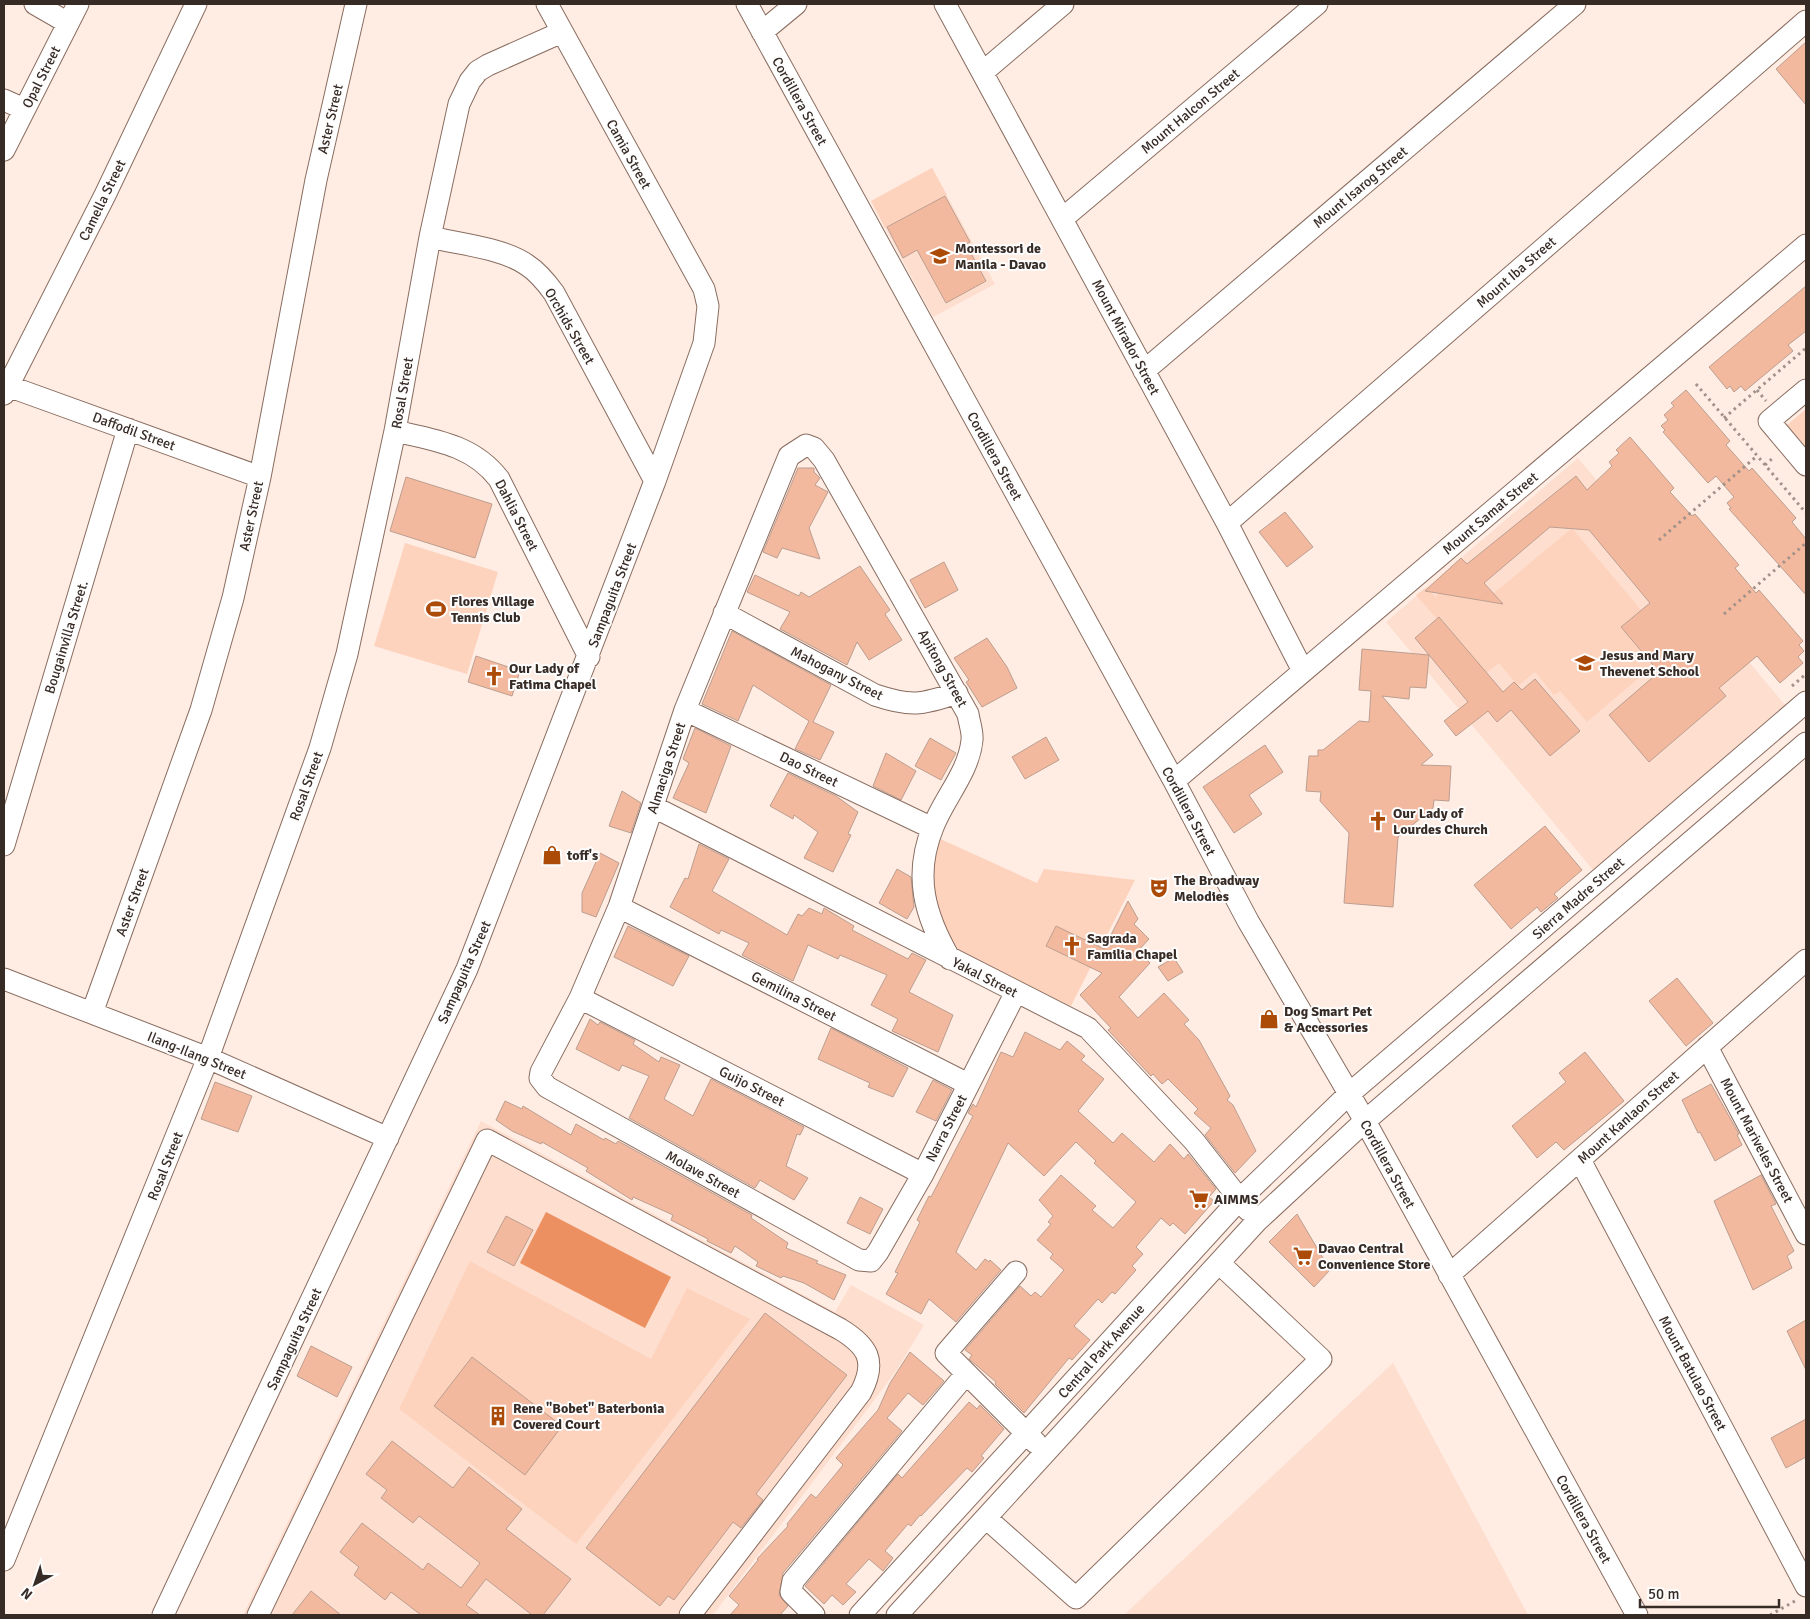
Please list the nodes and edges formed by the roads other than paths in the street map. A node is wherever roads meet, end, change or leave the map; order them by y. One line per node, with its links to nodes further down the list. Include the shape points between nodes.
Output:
1 (35, 4): 13 (street)
2 (78, 4): 13 (street, Opal Street)
3 (196, 4): 25 (street, Camella Street, via 105,195)
4 (356, 4): 31 (street, Aster Street, via 316,180)
5 (547, 4): 14 (street, Camia Street)
6 (747, 4): 15 (street, Cordillera Street)
7 (796, 4): 15 (street)
8 (945, 4): 16 (street, Mount Mirador Street)
9 (1063, 4): 16 (street)
10 (1317, 4): 20 (street, Mount Halcon Street)
11 (1575, 4): 24 (street, Mount Isarog Street)
12 (1806, 21): 33 (street, Mount Iba Street)
13 (68, 23): 18 (street, Opal Street)
14 (562, 32): 21 (street, Rosal Street, via 488,65 470,81 459,104); 23 (street, Camia Street, via 704,289)
15 (762, 32): 41 (street, Cordillera Street)
16 (983, 72): 20 (street, Mount Mirador Street)
17 (4, 100): 18 (street)
18 (24, 109): 19 (street, Opal Street)
19 (4, 150)
20 (1062, 219): 24 (street, Mount Mirador Street)
21 (430, 237): 28 (street, Rosal Street); 32 (street, Orchids Street, via 507,255 527,264 542,277 554,292)
22 (1806, 245): 36 (street, Mount Samat Street)
23 (708, 306): 32 (street, Sampaguita Street, via 704,343)
24 (1144, 371): 33 (street, Mount Mirador Street)
25 (6, 390): 27 (street, Daffodil Street)
26 (1806, 390): 30 (street, via 1769,422)
27 (128, 429): 31 (street, Daffodil Street); 44 (street, Bougainvilla Street.)
28 (395, 431): 35 (street, Dahlia Street, via 457,446 489,466 499,479); 55 (street, Rosal Street, via 336,697)
29 (789, 456): 34 (street, Almaciga Street); 37 (street, Apitong Street, via 806,445 814,448 824,460)
30 (1806, 465)
31 (260, 477): 53 (street, Aster Street, via 233,598 201,710)
32 (655, 481): 35 (street, Sampaguita Street)
33 (1227, 523): 36 (street, Mount Mirador Street)
34 (724, 613): 37 (street, Mahogany Street, via 875,695 901,704 930,702); 39 (street, Almaciga Street)
35 (588, 657): 60 (street, Sampaguita Street, via 467,969)
36 (1303, 671): 41 (street, Mount Samat Street)
37 (956, 693): 43 (street, Apitong Street, via 968,714 972,739 968,758)
38 (1806, 702): 48 (street, Sierra Madre Street)
39 (685, 710): 42 (street, Almaciga Street); 43 (street, Dao Street)
40 (1806, 743): 51 (street)
41 (1174, 781): 58 (street, Cordillera Street, via 1248,921)
42 (654, 807): 45 (street, Almaciga Street); 46 (street, Yakal Street)
43 (932, 828): 46 (street, Apitong Street, via 922,892 936,935)
44 (4, 845)
45 (619, 907): 52 (street, Almaciga Street); 57 (street, Gemilina Street)
46 (950, 959): 50 (street, Yakal Street)
47 (1806, 960): 54 (street, Mount Kanlaon Street)
48 (1496, 968): 51 (street); 58 (street, Sierra Madre Street)
49 (4, 979): 53 (street, Ilang-Ilang Street)
50 (1016, 992): 57 (street, Narra Street); 63 (street, Yakal Street, via 1088,1028 1194,1141)
51 (1515, 993): 59 (street)
52 (580, 998): 56 (street, Almaciga Street); 62 (street, Guijo Street)
53 (92, 1013): 55 (street, Ilang-Ilang Street)
54 (1707, 1047): 61 (street, Mount Kanlaon Street); 65 (street, Mount Mariveles Street)
55 (208, 1058): 60 (street, Ilang-Ilang Street); 74 (street, Rosal Street)
56 (540, 1078): 66 (street, Molave Street, via 547,1087 858,1260)
57 (968, 1084): 62 (street, Narra Street)
58 (1349, 1094): 59 (street, Cordillera Street); 63 (street, Central Park Avenue)
59 (1365, 1121): 64 (street, Central Park Avenue); 69 (street, Cordillera Street)
60 (388, 1138): 76 (street, Sampaguita Street)
61 (1580, 1160): 69 (street, Mount Kanlaon Street); 75 (street, Mount Batulao Street)
62 (923, 1174): 66 (street, Narra Street)
63 (1240, 1199): 64 (street, Yakal Street); 71 (street, Central Park Avenue)
64 (1257, 1222): 67 (street, Central Park Avenue)
65 (1806, 1234)
66 (871, 1261)
67 (1219, 1263): 72 (street, Central Park Avenue); 73 (street, via 1321,1359 1076,1598)
68 (1016, 1272): 70 (street, via 946,1353)
69 (1449, 1274): 82 (street, Cordillera Street)
70 (966, 1374): 71 (street); 79 (street, via 793,1581 791,1592)
71 (1026, 1433): 72 (street); 80 (street, Central Park Avenue)
72 (1046, 1452): 73 (street, Central Park Avenue)
73 (986, 1518): 81 (street, Central Park Avenue)
74 (4, 1560)
75 (1803, 1592)
76 (163, 1615)
77 (258, 1615): 78 (street, via 487,1140 840,1329 855,1338 866,1351 869,1378 861,1392)
78 (690, 1615)
79 (814, 1615)
80 (860, 1615)
81 (897, 1615)
82 (1637, 1615)

